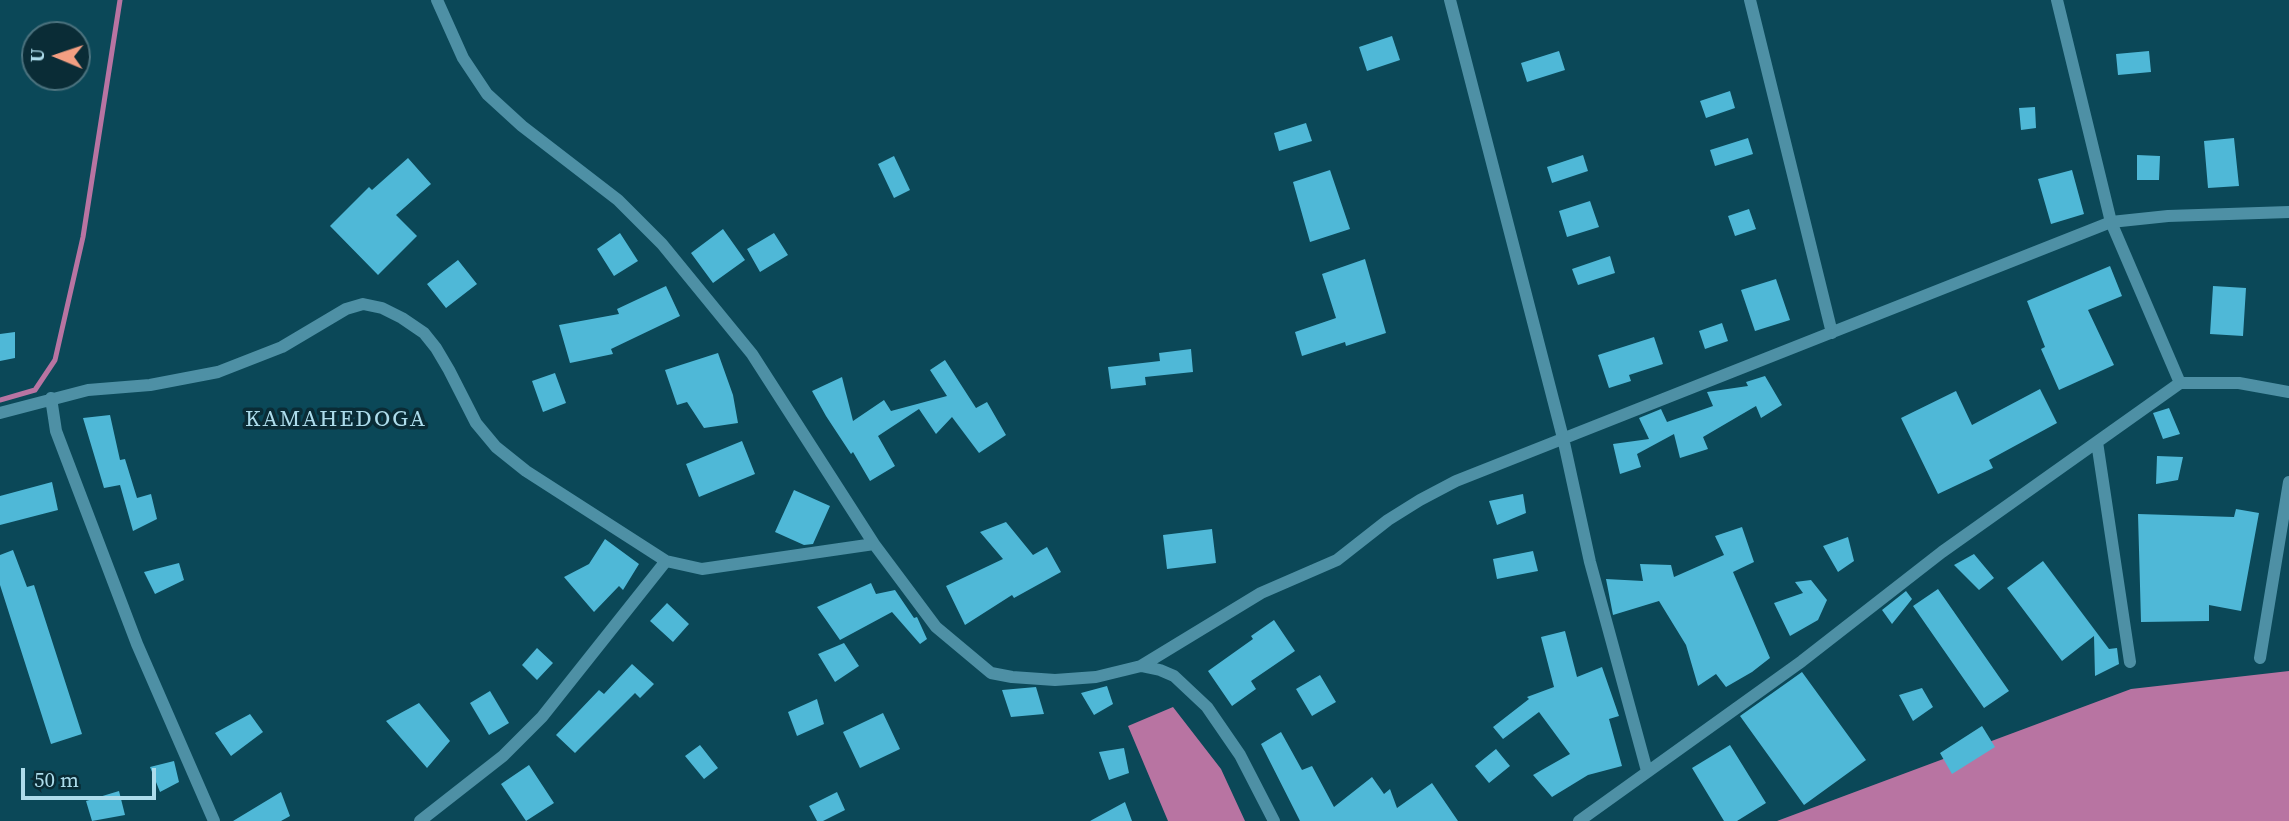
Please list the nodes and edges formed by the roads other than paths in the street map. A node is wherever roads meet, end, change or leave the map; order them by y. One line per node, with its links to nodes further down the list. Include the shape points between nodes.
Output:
1 (437, 0): 15 (street, via 463,58 487,94 522,127 618,200 719,312 752,354)
2 (1450, 0): 12 (street)
3 (1749, 0): 7 (street)
4 (2057, 0): 6 (street)
5 (2289, 212): 6 (street)
6 (2111, 222): 7 (street); 8 (street)
7 (1832, 333): 12 (street)
8 (2180, 383): 9 (street, via 2239,383); 13 (street)
9 (2289, 392)
10 (51, 398): 11 (street); 16 (street, via 218,372 282,347 346,309 363,304 382,308 413,326 436,348 476,423 496,447); 21 (street, via 56,431 137,644)
11 (0, 413)
12 (1563, 438): 19 (street, via 1420,500 1337,560 1261,593); 20 (street, via 1590,562)
13 (2097, 442): 18 (street); 20 (street)
14 (2289, 482): 17 (street)
15 (874, 544): 16 (street, via 702,569); 19 (street, via 936,627 991,673 1055,680 1096,677)
16 (666, 561): 22 (street, via 542,717 503,756)
17 (2260, 658)
18 (2130, 662)
19 (1141, 666): 23 (street, via 1174,676 1206,707 1240,755)
20 (1647, 771): 24 (street)
21 (215, 821)
22 (420, 821)
23 (1274, 821)
24 (1579, 821)

